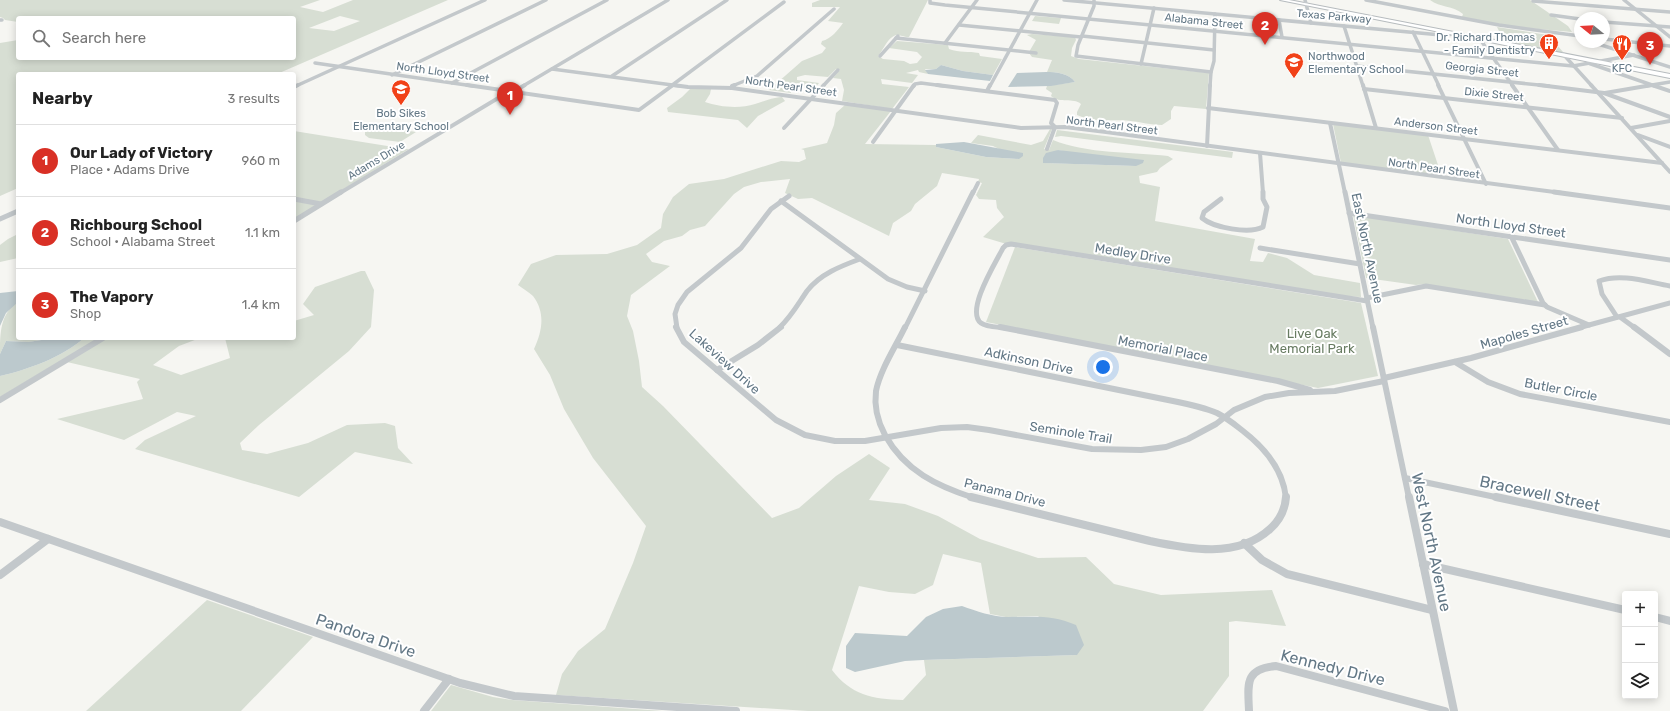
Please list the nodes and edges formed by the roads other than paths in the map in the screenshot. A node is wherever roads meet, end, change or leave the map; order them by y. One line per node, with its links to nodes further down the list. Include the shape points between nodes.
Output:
1 (485, 0): 66 (street)
2 (546, 0): 72 (street)
3 (607, 0): 77 (street)
4 (668, 0): 68 (street, Adams Drive)
5 (727, 0): 73 (street)
6 (977, 0): 19 (street)
7 (1037, 0): 24 (street)
8 (1064, 0): 14 (street, Texas Parkway)
9 (1134, 0): 18 (street)
10 (1282, 0): 17 (main road)
11 (1366, 0): 41 (street)
12 (1624, 0): 22 (street)
13 (930, 1): 19 (street, Alabama Street)
14 (1094, 1): 18 (street, Texas Parkway); 28 (street)
15 (1533, 1): 22 (street)
16 (784, 2): 78 (street)
17 (1306, 2): 31 (street); 40 (main road)
18 (1132, 6): 20 (street, Texas Parkway)
19 (972, 7): 24 (street, Alabama Street); 32 (street)
20 (1154, 8): 25 (street, Texas Parkway); 33 (street)
21 (834, 9): 81 (street, via 757,76)
22 (1637, 10): 23 (street); 35 (street)
23 (1670, 12)
24 (1030, 13): 28 (street, Alabama Street); 37 (street)
25 (1215, 14): 29 (street, Texas Parkway); 38 (street)
26 (1551, 15): 27 (street)
27 (1574, 18)
28 (1089, 19): 33 (street, Alabama Street); 42 (street)
29 (1279, 20): 31 (street, Texas Parkway); 43 (street)
30 (1610, 22): 35 (street)
31 (1311, 23): 34 (street, Texas Parkway)
32 (959, 25): 37 (street); 47 (street)
33 (1150, 25): 38 (street, Alabama Street); 48 (street)
34 (1344, 26): 39 (street, Texas Parkway); 49 (street)
35 (1657, 26): 36 (street); 44 (street)
36 (1670, 27)
37 (1020, 31): 42 (street); 52 (street)
38 (1215, 31): 43 (street, Alabama Street); 53 (street)
39 (1413, 32): 40 (street, Texas Parkway); 54 (street)
40 (1458, 34): 45 (main road)
41 (1574, 36)
42 (1081, 37): 48 (street); 63 (street, via 1075,55 1077,56)
43 (1282, 37): 49 (street, Alabama Street)
44 (1670, 37)
45 (1486, 39): 56 (main road); 59 (street, via 1482,42)
46 (1610, 40): 50 (street)
47 (945, 43): 52 (street); 58 (street, via 897,37)
48 (1146, 43): 53 (street); 63 (street)
49 (1349, 44): 54 (street, Alabama Street); 64 (street)
50 (1670, 46)
51 (1610, 48): 57 (street)
52 (1009, 50): 55 (street); 83 (street)
53 (1214, 50): 70 (street)
54 (1422, 51): 59 (street, Alabama Street); 71 (street)
55 (1036, 53)
56 (1563, 54): 60 (main road); 65 (street)
57 (1634, 55): 60 (street, Alabama Street); 67 (street)
58 (880, 56)
59 (1493, 58): 65 (street, Alabama Street); 75 (street)
60 (1595, 61): 62 (street, Alabama Street); 74 (main road)
61 (315, 63): 66 (street, North Lloyd Street)
62 (1588, 63): 65 (street, Alabama Street); 79 (street)
63 (1141, 64): 70 (street)
64 (1356, 66): 71 (street, Georgia Street); 82 (street)
65 (1573, 66): 86 (street)
66 (337, 67): 72 (street, North Lloyd Street); 80 (street)
67 (1670, 67)
68 (552, 69): 73 (street, North Pearl Street); 84 (street, Adams Drive)
69 (838, 70): 88 (street)
70 (1211, 72): 91 (street)
71 (1432, 73): 75 (street, Georgia Street); 89 (street)
72 (392, 75): 77 (street, North Lloyd Street)
73 (612, 76): 78 (street, North Pearl Street)
74 (1670, 76)
75 (1511, 82): 86 (street, Georgia Street); 90 (street)
76 (1670, 82): 79 (street)
77 (452, 83): 84 (street, North Lloyd Street)
78 (674, 85): 81 (street, North Pearl Street); 84 (street, North Lloyd Street, via 640,110)
79 (1653, 85): 85 (street); 87 (street)
80 (296, 86)
81 (729, 87): 88 (street, North Pearl Street)
82 (1364, 89): 89 (street, Dixie Street); 99 (street)
83 (987, 90): 92 (street, via 918,83); 98 (street, via 1055,100 1057,103 1051,124)
84 (511, 91): 119 (street, Adams Drive)
85 (1670, 91)
86 (1598, 92): 87 (street, Georgia Street); 94 (street)
87 (1604, 93): 93 (street)
88 (812, 98): 92 (street, North Pearl Street); 97 (street)
89 (1445, 98): 90 (street, Dixie Street); 102 (street)
90 (1529, 107): 94 (street, Dixie Street); 107 (street)
91 (1208, 108): 96 (street, Anderson Street); 104 (street)
92 (896, 110): 98 (street, North Pearl Street, via 1021,128); 103 (street)
93 (1670, 117)
94 (1622, 118): 100 (street)
95 (1670, 121): 100 (street)
96 (1330, 123): 99 (street, Anderson Street); 110 (street, East North Avenue)
97 (784, 128)
98 (1056, 128): 104 (street, North Pearl Street, via 1076,128); 106 (street)
99 (1376, 128): 102 (street, Anderson Street)
100 (1631, 128): 101 (street)
101 (1636, 134): 105 (street); 109 (street)
102 (1464, 139): 107 (street, Anderson Street); 114 (street)
103 (873, 142)
104 (1206, 146): 108 (street, North Pearl Street)
105 (1670, 147)
106 (1047, 149)
107 (1558, 150): 109 (street, Anderson Street)
108 (1260, 153): 110 (street, North Pearl Street); 117 (street, via 1263,199 1268,207 1263,227 1251,230 1204,220 1204,212)
109 (1662, 163): 111 (street)
110 (1338, 164): 114 (street, North Pearl Street); 122 (street, East North Avenue)
111 (1668, 167): 112 (street)
112 (1670, 172)
113 (978, 183): 131 (street, Panama Drive)
114 (1486, 184): 120 (street, North Pearl Street)
115 (789, 196): 118 (street, Lakeview Drive)
116 (296, 199): 119 (street)
117 (1221, 200)
118 (781, 201): 127 (street); 142 (street, Lakeview Drive, via 767,214 740,248 687,292 676,309 675,322 680,335)
119 (322, 204): 124 (street, Adams Drive)
120 (1670, 208)
121 (16, 212): 123 (street)
122 (1349, 213): 125 (street, North Lloyd Street); 129 (street, East North Avenue)
123 (0, 219)
124 (296, 220)
125 (1511, 236): 128 (street, North Lloyd Street); 134 (street)
126 (1260, 248): 129 (street)
127 (860, 259): 131 (street, via 888,279); 142 (street, via 839,267 819,279 780,328 753,350)
128 (1670, 260)
129 (1360, 264): 132 (street, East North Avenue)
130 (1670, 286): 135 (street, via 1623,278 1599,280 1601,292)
131 (925, 291): 139 (street, Panama Drive)
132 (1367, 300): 134 (street, via 1426,286); 137 (street, Medley Drive, via 1008,244 1003,248 992,269 976,310 978,321 982,324); 143 (street, East North Avenue)
133 (1670, 303): 135 (street, Mapoles Street)
134 (1545, 305): 136 (street)
135 (1618, 317): 136 (street, Mapoles Street); 140 (street)
136 (1589, 325): 141 (street, Mapoles Street)
137 (1006, 329): 144 (street, Memorial Place, via 1271,380)
138 (100, 340): 145 (street)
139 (897, 345): 146 (street, Adkinson Drive, via 1172,401); 148 (street, Panama Drive, via 880,378 876,394 877,416)
140 (1670, 354)
141 (1454, 362): 143 (street, Mapoles Street); 147 (street, Butler Circle, via 1488,382 1520,394)
142 (717, 370): 148 (street, Lakeview Drive, via 776,420 799,433 834,441)
143 (1384, 379): 144 (street, Seminole Trail, via 1335,391); 149 (street, West North Avenue)
144 (1315, 392): 146 (street, Seminole Trail, via 1266,397)
145 (0, 400)
146 (1225, 417): 148 (street, Seminole Trail, via 1185,441 1157,449 1132,451 1080,448 968,427 929,429); 153 (street, Panama Drive, via 1265,450 1279,469 1285,491 1284,507 1278,520 1258,538)
147 (1670, 422)
148 (885, 438): 153 (street, Panama Drive, via 901,458 920,474 962,494 1180,548 1214,550)
149 (1405, 478): 151 (street, Bracewell Street); 154 (street, West North Avenue)
150 (0, 522): 152 (street, Pandora Drive)
151 (1670, 534)
152 (48, 539): 155 (street); 160 (street, Pandora Drive)
153 (1244, 543): 157 (street, via 1262,560 1287,574)
154 (1423, 564): 156 (street); 157 (street, West North Avenue)
155 (0, 575)
156 (1622, 609)
157 (1432, 610): 165 (street, West North Avenue)
158 (1658, 618): 159 (street)
159 (1670, 621)
160 (449, 680): 161 (street); 162 (street, Pandora Drive, via 514,696)
161 (424, 711)
162 (736, 711)
163 (1249, 711): 164 (street, Kennedy Drive, via 1248,688 1251,676 1255,671 1267,666 1276,666)
164 (1445, 711)
165 (1454, 711)

